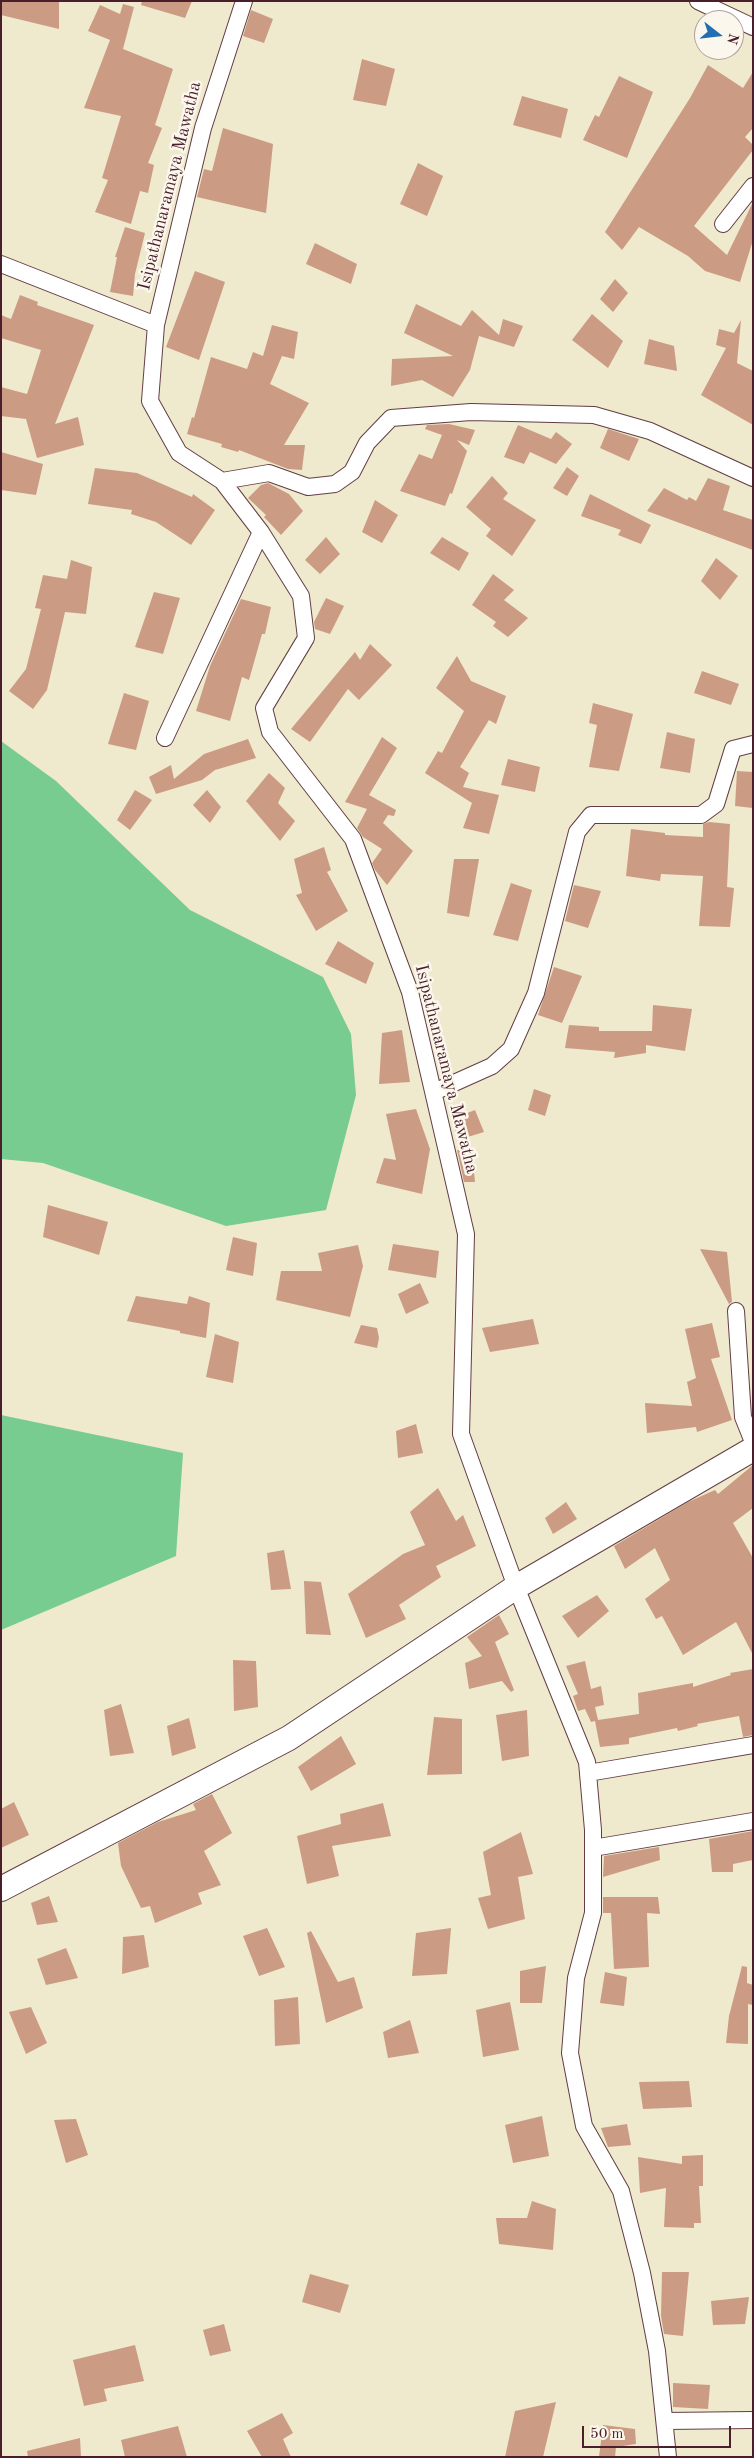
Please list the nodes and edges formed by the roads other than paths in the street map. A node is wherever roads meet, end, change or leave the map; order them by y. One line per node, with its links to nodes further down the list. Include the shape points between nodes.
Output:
1 (244, 1): 7 (street, Isipathanaramaya Mawatha, via 203,128)
2 (698, 1): 3 (street)
3 (753, 27)
4 (753, 186): 5 (street)
5 (723, 224)
6 (1, 264): 7 (street)
7 (156, 325): 9 (street, Isipathanaramaya Mawatha, via 150,401 179,453)
8 (753, 478): 9 (street, via 650,431 594,415 471,412 391,418 367,443 352,472 335,484 308,487 269,473)
9 (222, 481): 10 (street, Isipathanaramaya Mawatha)
10 (261, 532): 11 (street); 13 (street, Isipathanaramaya Mawatha, via 301,596 306,638 264,708 270,732 353,839 410,992)
11 (165, 738)
12 (753, 744): 13 (street, via 733,749 716,804 701,814 591,814 577,832 536,993 511,1049 492,1066)
13 (434, 1092): 17 (street, Isipathanaramaya Mawatha, via 466,1234 461,1434)
14 (736, 1311): 15 (street, via 743,1417)
15 (753, 1442)
16 (753, 1449): 17 (street)
17 (516, 1587): 19 (street, Isipathanaramaya Mawatha, via 587,1762); 22 (street, via 290,1738)
18 (753, 1745): 19 (street)
19 (588, 1774): 21 (street, Isipathanaramaya Mawatha)
20 (753, 1821): 21 (street)
21 (593, 1848): 24 (street, Isipathanaramaya Mawatha, via 593,1913 576,1978 570,2053 584,2126 621,2191 657,2351)
22 (1, 1889)
23 (753, 2420): 24 (street)
24 (665, 2421): 25 (street, Isipathanaramaya Mawatha)
25 (668, 2457)

